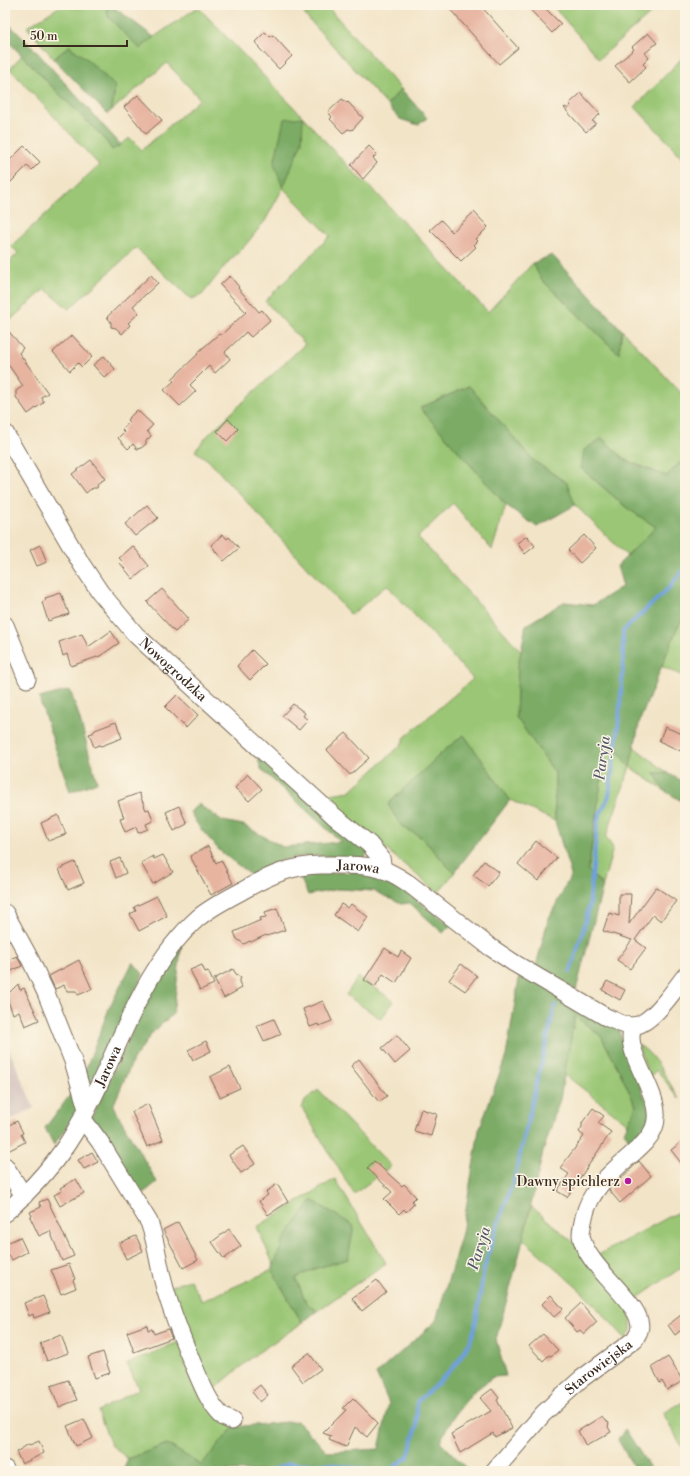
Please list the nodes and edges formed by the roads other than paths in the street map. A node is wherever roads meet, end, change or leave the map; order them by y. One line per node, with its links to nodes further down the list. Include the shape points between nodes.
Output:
1 (5, 433): 4 (street, Nowogrodzka, via 82,565 100,592 136,636 334,816 369,844 381,858)
2 (5, 625): 3 (street)
3 (27, 679)
4 (383, 870): 7 (street, Jarowa, via 408,883 490,947 533,975 606,1017); 8 (street, Jarowa, via 370,867 317,865 288,869 257,882 200,917 185,931 156,968)
5 (5, 913): 8 (street, Jarowa, via 30,958 73,1060)
6 (685, 976): 7 (street, via 653,1015 644,1023)
7 (632, 1026): 13 (street, Starowiejska, via 631,1039 635,1054 654,1104 655,1126 642,1145 605,1178 596,1190 587,1206 581,1234 592,1260 634,1308 640,1330 634,1339 581,1379 543,1414)
8 (84, 1114): 10 (street, Jarowa, via 74,1134); 12 (street, via 149,1222 169,1303 196,1371 212,1404 222,1416)
9 (5, 1166): 10 (street)
10 (24, 1196): 11 (street, Jarowa)
11 (5, 1213)
12 (232, 1421)
13 (494, 1471)

